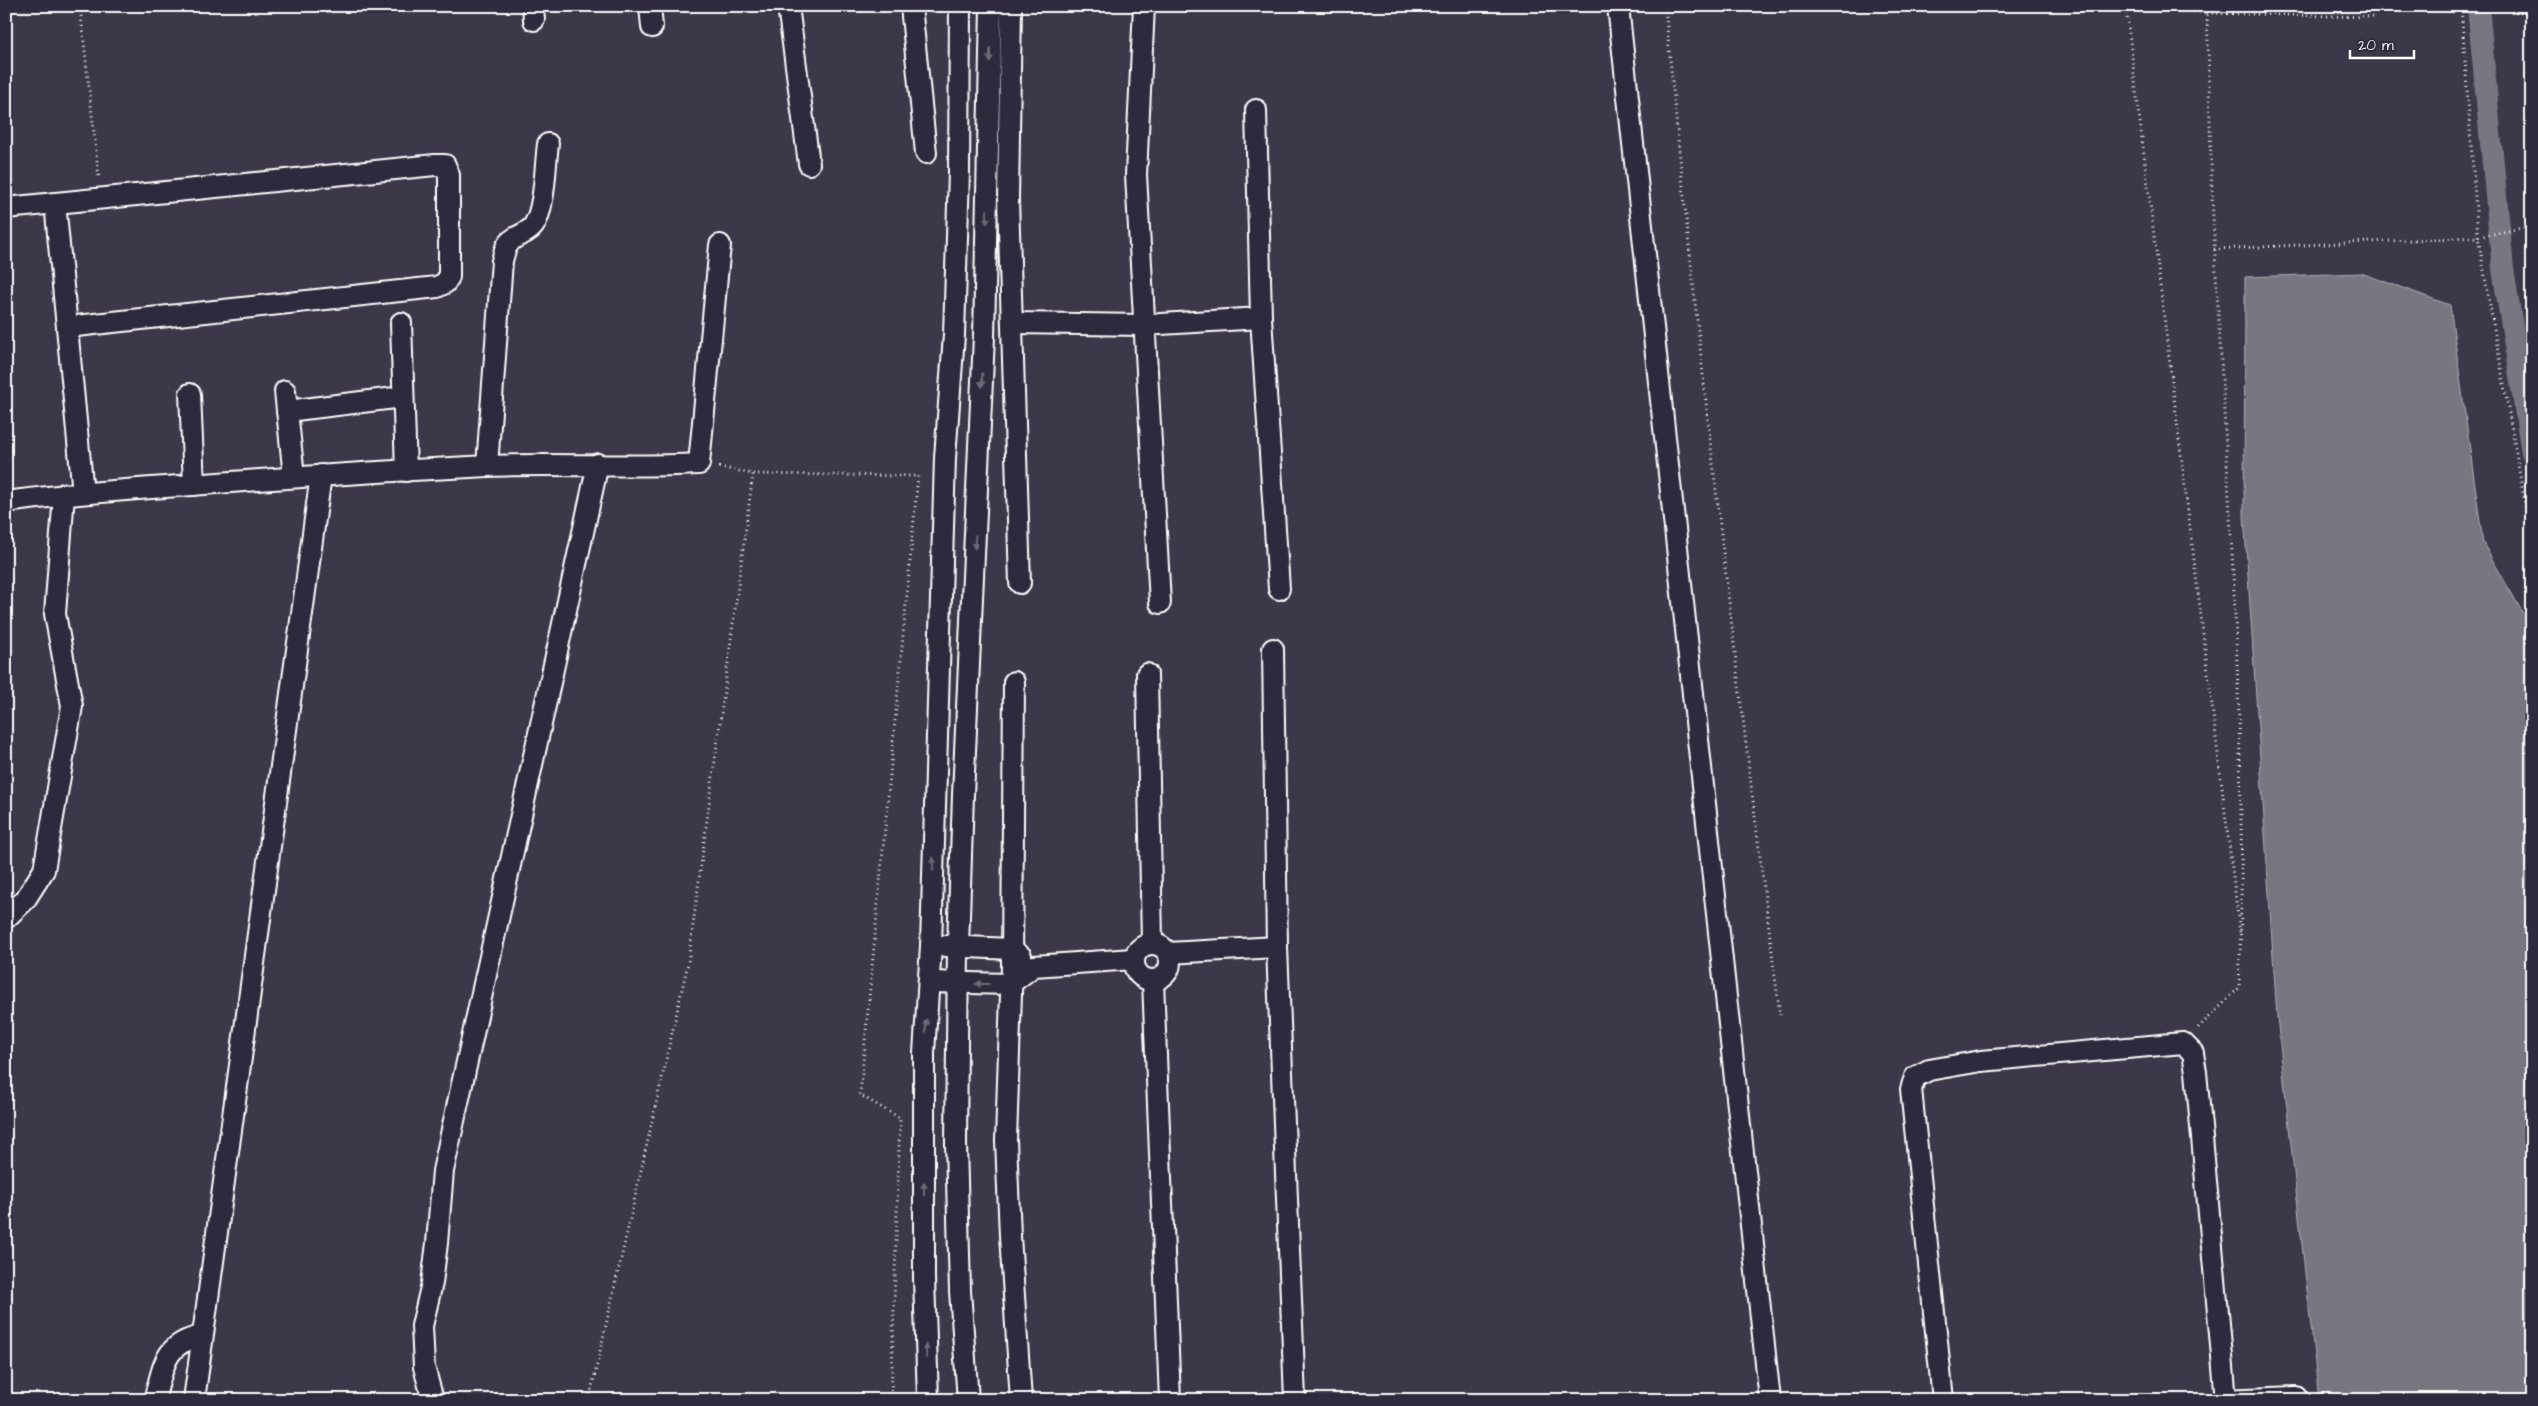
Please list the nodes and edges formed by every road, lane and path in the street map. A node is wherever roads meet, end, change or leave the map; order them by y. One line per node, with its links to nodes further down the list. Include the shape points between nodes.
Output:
1 (80, 6): 21 (path)
2 (650, 6): 16 (street)
3 (788, 6): 20 (street)
4 (911, 6): 19 (street)
5 (960, 6): 33 (street, via 960,172)
6 (991, 6): 34 (street, one-way to 34)
7 (1010, 6): 30 (street, via 1008,199)
8 (1144, 6): 31 (street, via 1136,176)
9 (1618, 6): 81 (street)
10 (1665, 6): 67 (path, via 1691,282)
11 (2094, 6): 13 (path)
12 (2461, 6): 25 (path)
13 (2126, 8): 14 (path); 55 (path)
14 (2207, 13): 15 (path); 27 (path)
15 (2374, 18)
16 (652, 27)
17 (1256, 110): 28 (street)
18 (548, 144): 39 (street, via 539,213 530,230 506,247 502,261)
19 (926, 153)
20 (809, 164)
21 (102, 199): 22 (street); 32 (street, via 445,166 449,175 448,277 445,283 437,286)
22 (55, 203): 23 (street); 32 (street)
23 (6, 208)
24 (2532, 226): 25 (path)
25 (2478, 237): 27 (path); 47 (path)
26 (720, 245): 38 (street)
27 (2214, 249): 55 (path, via 2239,670)
28 (1261, 318): 31 (street); 49 (street)
29 (401, 323): 36 (street)
30 (1014, 323): 31 (street); 48 (street)
31 (1144, 325): 50 (street)
32 (67, 327): 45 (street)
33 (954, 335): 34 (street); 56 (street, one-way to 33, via 944,477)
34 (984, 338): 57 (street, one-way to 57)
35 (190, 394): 44 (street)
36 (403, 398): 40 (street); 43 (street, via 286,401)
37 (598, 464): 38 (street); 39 (street); 73 (street, via 443,1171 438,1243 422,1326 424,1367)
38 (699, 464): 41 (path)
39 (487, 466): 40 (street)
40 (406, 471): 42 (street)
41 (753, 474): 74 (path, via 688,963); 75 (path, via 918,476 860,1095 900,1118)
42 (321, 475): 43 (street); 69 (street)
43 (294, 477): 44 (street)
44 (194, 485): 45 (street)
45 (74, 493): 46 (street); 54 (street, via 54,614 72,706 44,870 26,900)
46 (6, 502)
47 (2532, 544)
48 (1020, 582)
49 (1279, 589)
50 (1160, 603)
51 (1273, 649): 58 (street)
52 (1147, 674): 59 (street)
53 (1014, 682): 60 (street)
54 (6, 918)
55 (2241, 942): 68 (path, via 2239,988)
56 (930, 946): 57 (street); 64 (street)
57 (958, 947): 60 (street); 65 (street)
58 (1277, 947): 59 (street); 80 (street)
59 (1160, 948): 61 (street, via 1140,948); 63 (street, via 1170,962 1162,978)
60 (1011, 949): 62 (street); 66 (street)
61 (1133, 959): 62 (street); 63 (street, via 1138,974)
62 (1034, 966): 66 (street)
63 (1153, 981): 79 (street)
64 (929, 982): 65 (street); 76 (street, one-way to 64, via 924,1278 924,1054)
65 (958, 984): 66 (street, one-way to 65); 77 (street, via 956,1144 959,1272)
66 (1010, 984): 78 (street, via 1006,1140)
67 (1780, 1015)
68 (2183, 1043): 82 (street, via 1981,1062 1930,1070 1915,1077 1910,1089); 84 (street, via 2193,1052 2196,1072)
69 (202, 1336): 71 (street, via 188,1339 173,1348 167,1357); 72 (street)
70 (2297, 1397): 84 (street)
71 (154, 1400)
72 (194, 1400)
73 (433, 1400)
74 (589, 1400)
75 (891, 1400)
76 (928, 1400)
77 (968, 1400)
78 (1021, 1400)
79 (1170, 1400)
80 (1295, 1400)
81 (1770, 1400)
82 (1944, 1400)
83 (2222, 1400): 84 (street)
84 (2226, 1400)

